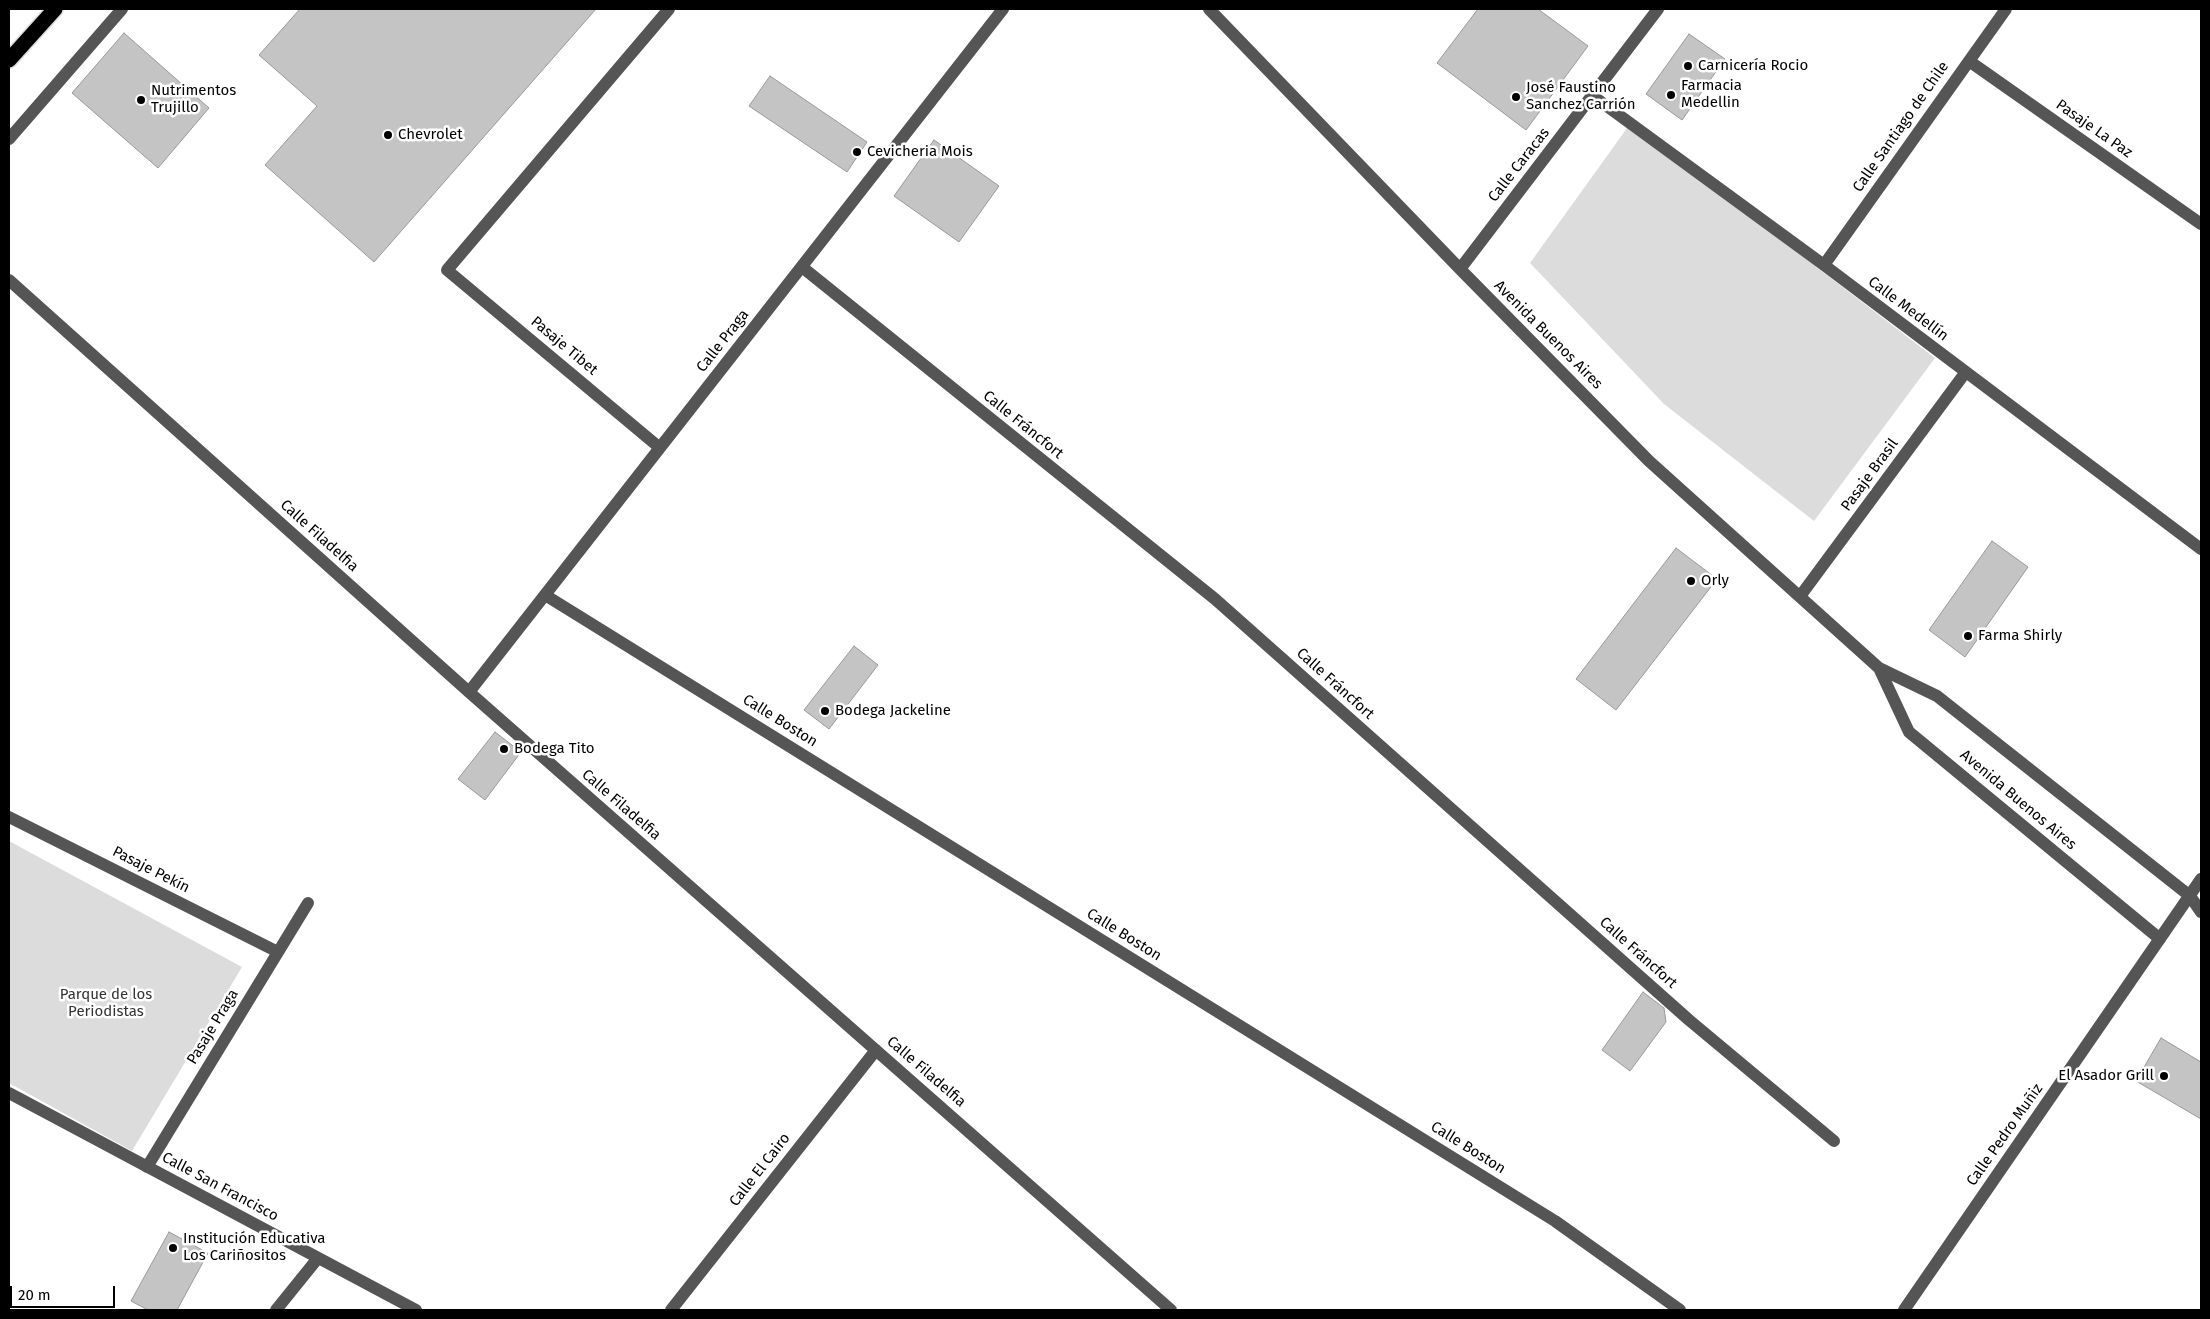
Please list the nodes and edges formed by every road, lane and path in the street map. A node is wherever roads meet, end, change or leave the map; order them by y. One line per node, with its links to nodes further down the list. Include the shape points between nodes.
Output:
1 (55, 9): 8 (highway)
2 (122, 9): 11 (street)
3 (669, 9): 18 (street, Pasaje Tibet, via 447,270)
4 (1004, 9): 14 (street, Calle Praga)
5 (1210, 9): 15 (street, Avenida Buenos Aires)
6 (1658, 9): 10 (street, Calle Caracas)
7 (2006, 9): 9 (street, Calle Santiago de Chile)
8 (9, 60)
9 (1969, 61): 12 (street, Pasaje La Paz); 13 (street, Calle Santiago de Chile)
10 (1593, 96): 13 (street, Calle Medellín); 15 (street, Calle Caracas)
11 (9, 139)
12 (2201, 224)
13 (1824, 265): 17 (street, Calle Medellín)
14 (802, 267): 18 (street, Calle Praga); 33 (street, Calle Fráncfort, via 1215,599 1689,1020)
15 (1460, 268): 21 (street, Avenida Buenos Aires, via 1650,461)
16 (9, 280): 23 (street, Calle Filadelfia)
17 (1965, 373): 19 (street, Calle Medellín); 21 (street, Pasaje Brasil)
18 (660, 448): 20 (street, Calle Praga)
19 (2201, 549)
20 (545, 595): 23 (street, Calle Praga); 40 (street, Calle Boston, via 1555,1221)
21 (1801, 595): 22 (street, Avenida Buenos Aires)
22 (1879, 668): 26 (street, Avenida Buenos Aires, via 1937,696); 29 (street, Avenida Buenos Aires, via 1909,732)
23 (469, 692): 31 (street, Calle Filadelfia)
24 (9, 817): 30 (street, Pasaje Pekín)
25 (2201, 879): 26 (street, Calle Pedro Muñiz)
26 (2190, 896): 28 (street, Avenida Buenos Aires); 29 (street, Calle Pedro Muñiz)
27 (308, 903): 30 (street, Pasaje Praga)
28 (2201, 912)
29 (2160, 939): 41 (street, Calle Pedro Muñiz)
30 (278, 952): 34 (street, Pasaje Praga)
31 (876, 1050): 38 (street, Calle El Cairo); 39 (street, Calle Filadelfia)
32 (9, 1093): 34 (street, Calle San Francisco)
33 (1834, 1141)
34 (147, 1167): 35 (street, Calle San Francisco)
35 (318, 1258): 36 (street); 37 (street, Calle San Francisco)
36 (276, 1310)
37 (416, 1310)
38 (671, 1310)
39 (1171, 1310)
40 (1680, 1310)
41 (1904, 1310)

